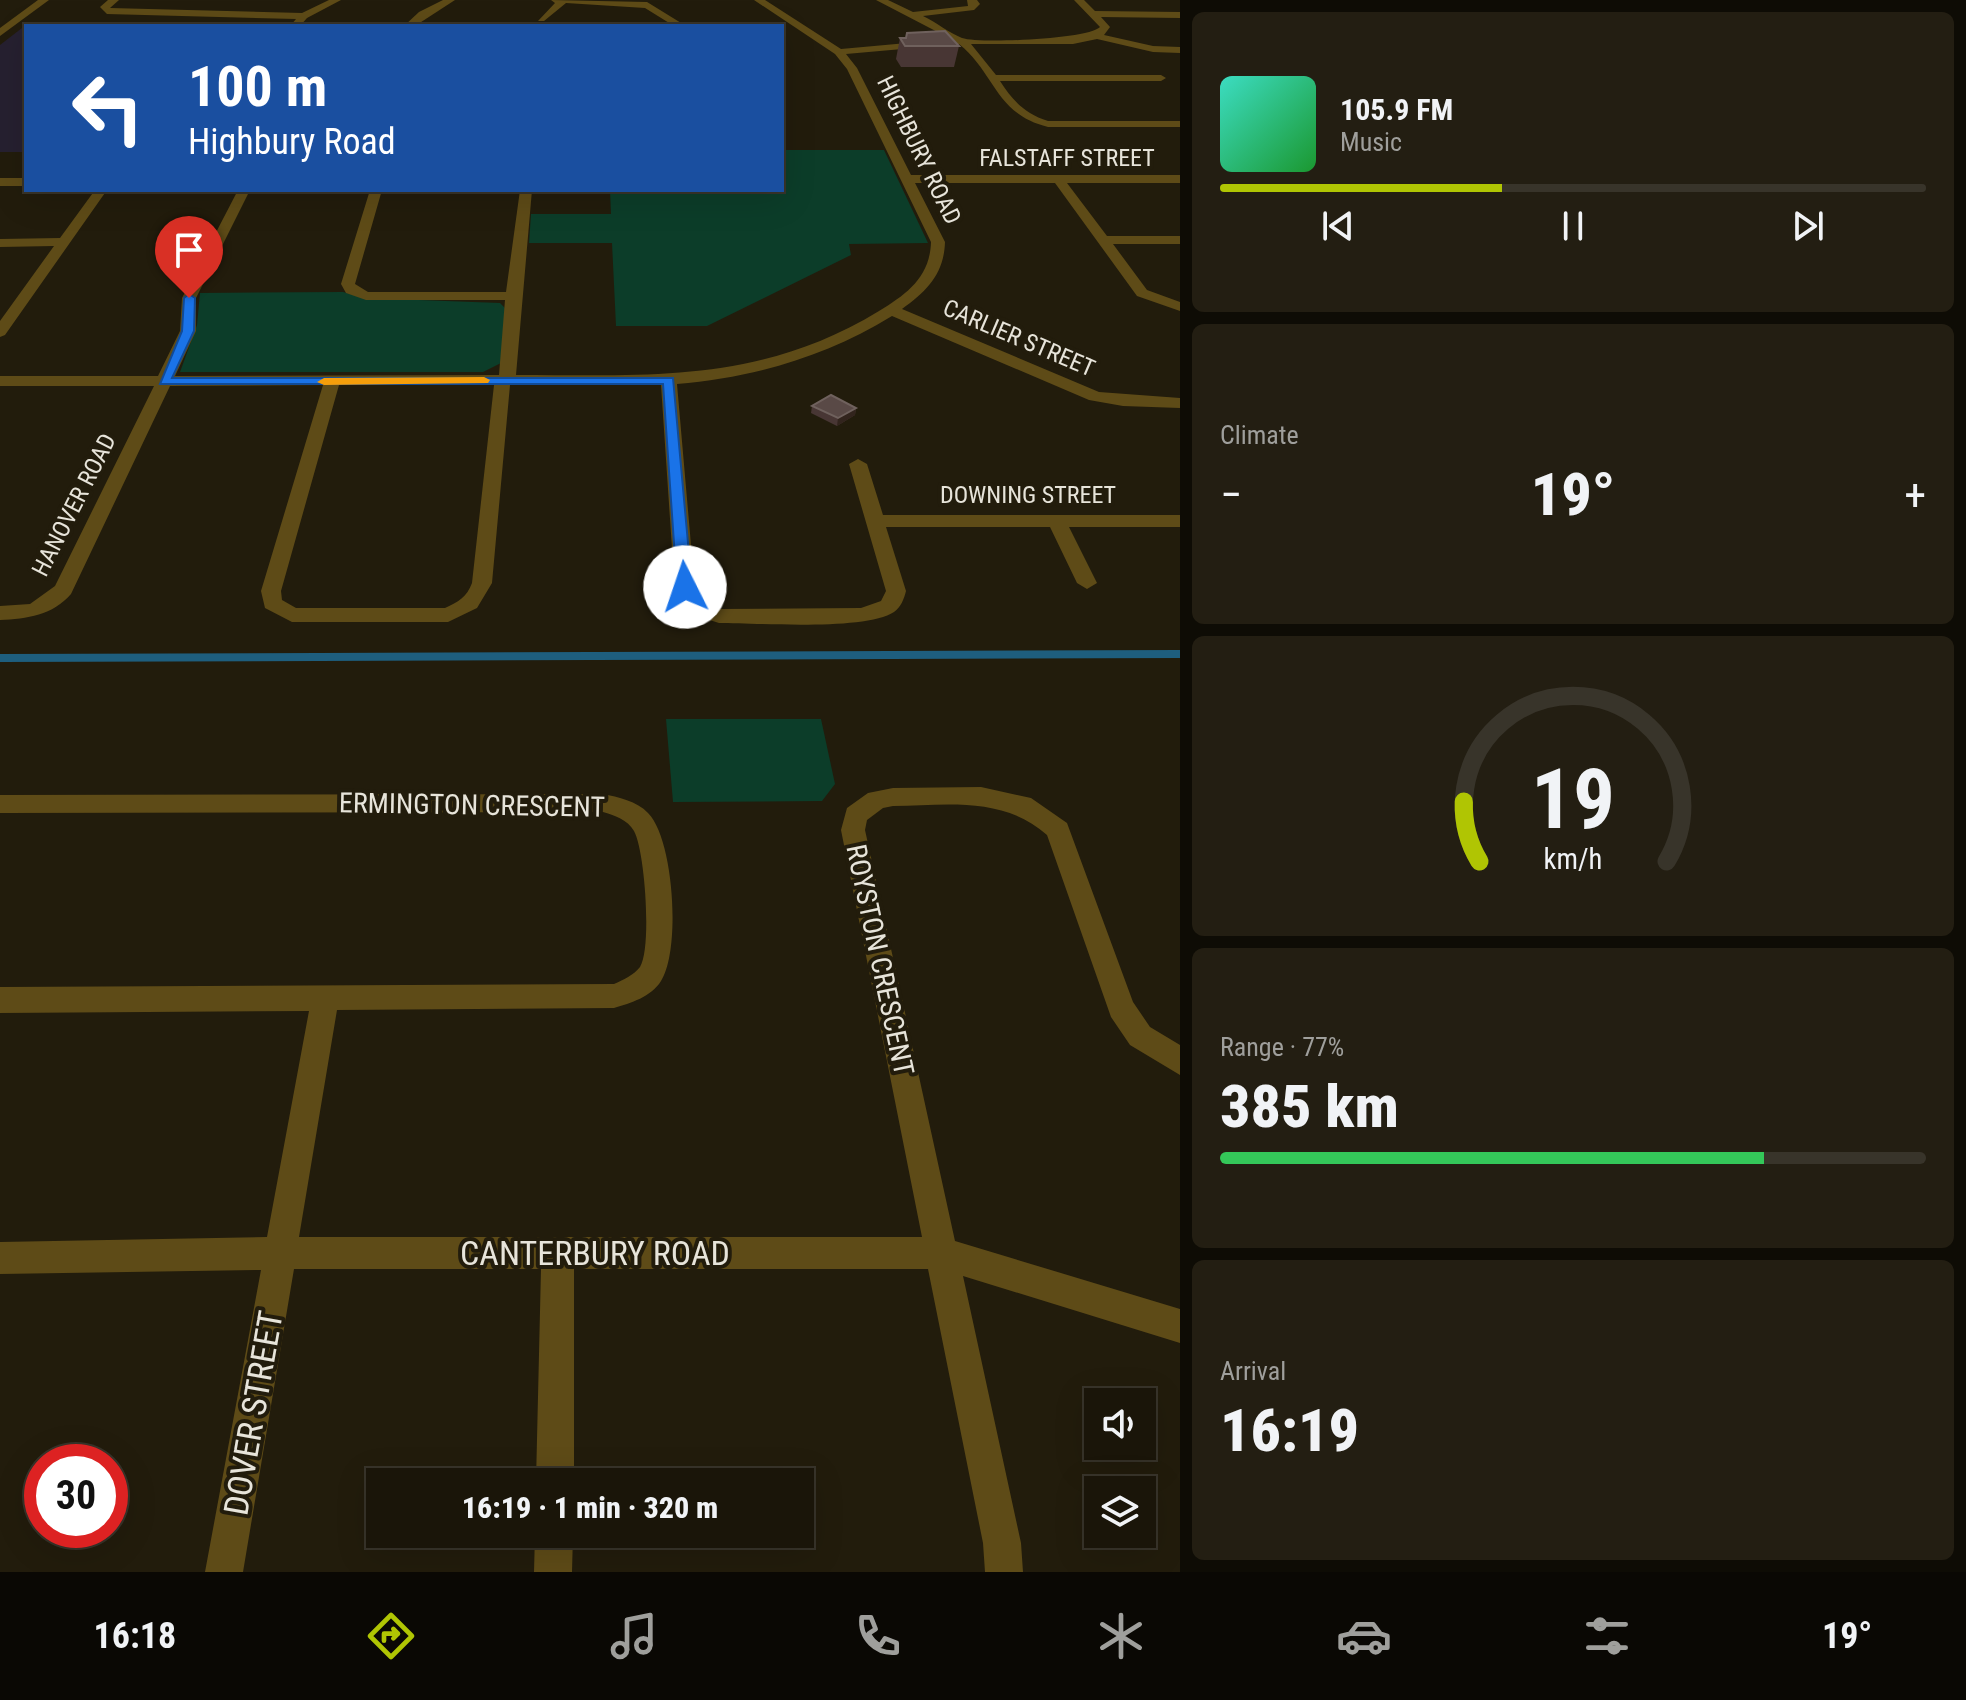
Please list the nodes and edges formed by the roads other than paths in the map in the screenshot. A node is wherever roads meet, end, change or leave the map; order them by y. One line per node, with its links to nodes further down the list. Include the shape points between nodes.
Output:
1 (44, 0): 20 (street)
2 (114, 0): 12 (street, via 107,11)
3 (336, 0): 15 (street)
4 (450, 0): 18 (street)
5 (759, 0): 24 (street, HIGHBURY ROAD)
6 (881, 0): 13 (street)
7 (972, 0): 13 (street, via 971,8)
8 (1079, 0): 11 (street)
9 (224, 1): 12 (street)
10 (559, 1): 16 (street); 19 (street, via 647,5)
11 (1095, 14): 14 (street); 21 (street, via 1105,27)
12 (210, 15): 15 (street)
13 (911, 15): 22 (street)
14 (1180, 15)
15 (304, 16): 17 (street)
16 (541, 19)
17 (297, 24)
18 (411, 24)
19 (678, 24)
20 (0, 33)
21 (1097, 36): 22 (street, via 1073,41); 23 (street)
22 (960, 41): 24 (street); 25 (street)
23 (1180, 50)
24 (839, 52): 28 (street, HIGHBURY ROAD, via 858,70)
25 (993, 78): 26 (street); 27 (street, via 1026,120)
26 (1161, 78)
27 (1180, 124)
28 (907, 179): 30 (street, FALSTAFF STREET); 43 (street, HIGHBURY ROAD, via 938,242 938,256 925,283)
29 (1180, 179): 30 (street, FALSTAFF STREET)
30 (1059, 180): 37 (street)
31 (0, 182): 32 (street)
32 (24, 182)
33 (100, 192): 39 (street)
34 (243, 192): 48 (street, HANOVER ROAD, via 189,298 188,331)
35 (375, 192): 41 (street, via 348,284 351,290 366,296)
36 (526, 192): 41 (street)
37 (1103, 240): 38 (street); 42 (street, via 1142,293)
38 (1180, 240)
39 (62, 242): 40 (street); 44 (street)
40 (0, 243)
41 (513, 296): 45 (street, via 510,371)
42 (1180, 307)
43 (891, 310): 46 (street, HIGHBURY ROAD, via 782,361); 50 (street, CARLIER STREET, via 1095,396)
44 (0, 332)
45 (505, 380): 46 (street, HIGHBURY ROAD); 49 (street, HIGHBURY ROAD); 49 (street, via 499,390 482,583 472,602 448,615 292,615 277,608 271,591)
46 (669, 380): 52 (street, via 685,593 704,611 719,616 880,612 892,604 896,591)
47 (0, 381): 48 (street, HIGHBURY ROAD)
48 (164, 381): 49 (street, HIGHBURY ROAD); 56 (street, HANOVER ROAD, via 59,596 32,611)
49 (332, 382)
50 (1177, 407)
51 (858, 464): 52 (street)
52 (876, 521): 54 (street, DOWNING STREET)
53 (1180, 521): 54 (street, DOWNING STREET)
54 (1057, 522): 55 (street)
55 (1087, 583)
56 (0, 613)
57 (0, 804): 58 (street, ERMINGTON CRESCENT, via 603,803 635,815 649,835 659,955 649,977 628,992)
58 (325, 998): 59 (street, ERMINGTON CRESCENT); 61 (street)
59 (0, 1000)
60 (1180, 1061): 63 (street, ROYSTON CRESCENT, via 1157,1049 1129,1023 1058,830 1041,813 1005,797 893,797 856,815 853,830)
61 (281, 1253): 62 (street, CANTERBURY ROAD); 64 (street, CANTERBURY ROAD); 68 (street, DOVER STREET)
62 (558, 1253): 63 (street, CANTERBURY ROAD); 66 (street)
63 (941, 1253): 65 (street, CANTERBURY ROAD); 70 (street)
64 (2, 1264)
65 (1180, 1326)
66 (555, 1468)
67 (554, 1548): 69 (street)
68 (224, 1572)
69 (553, 1572)
70 (1004, 1572)

